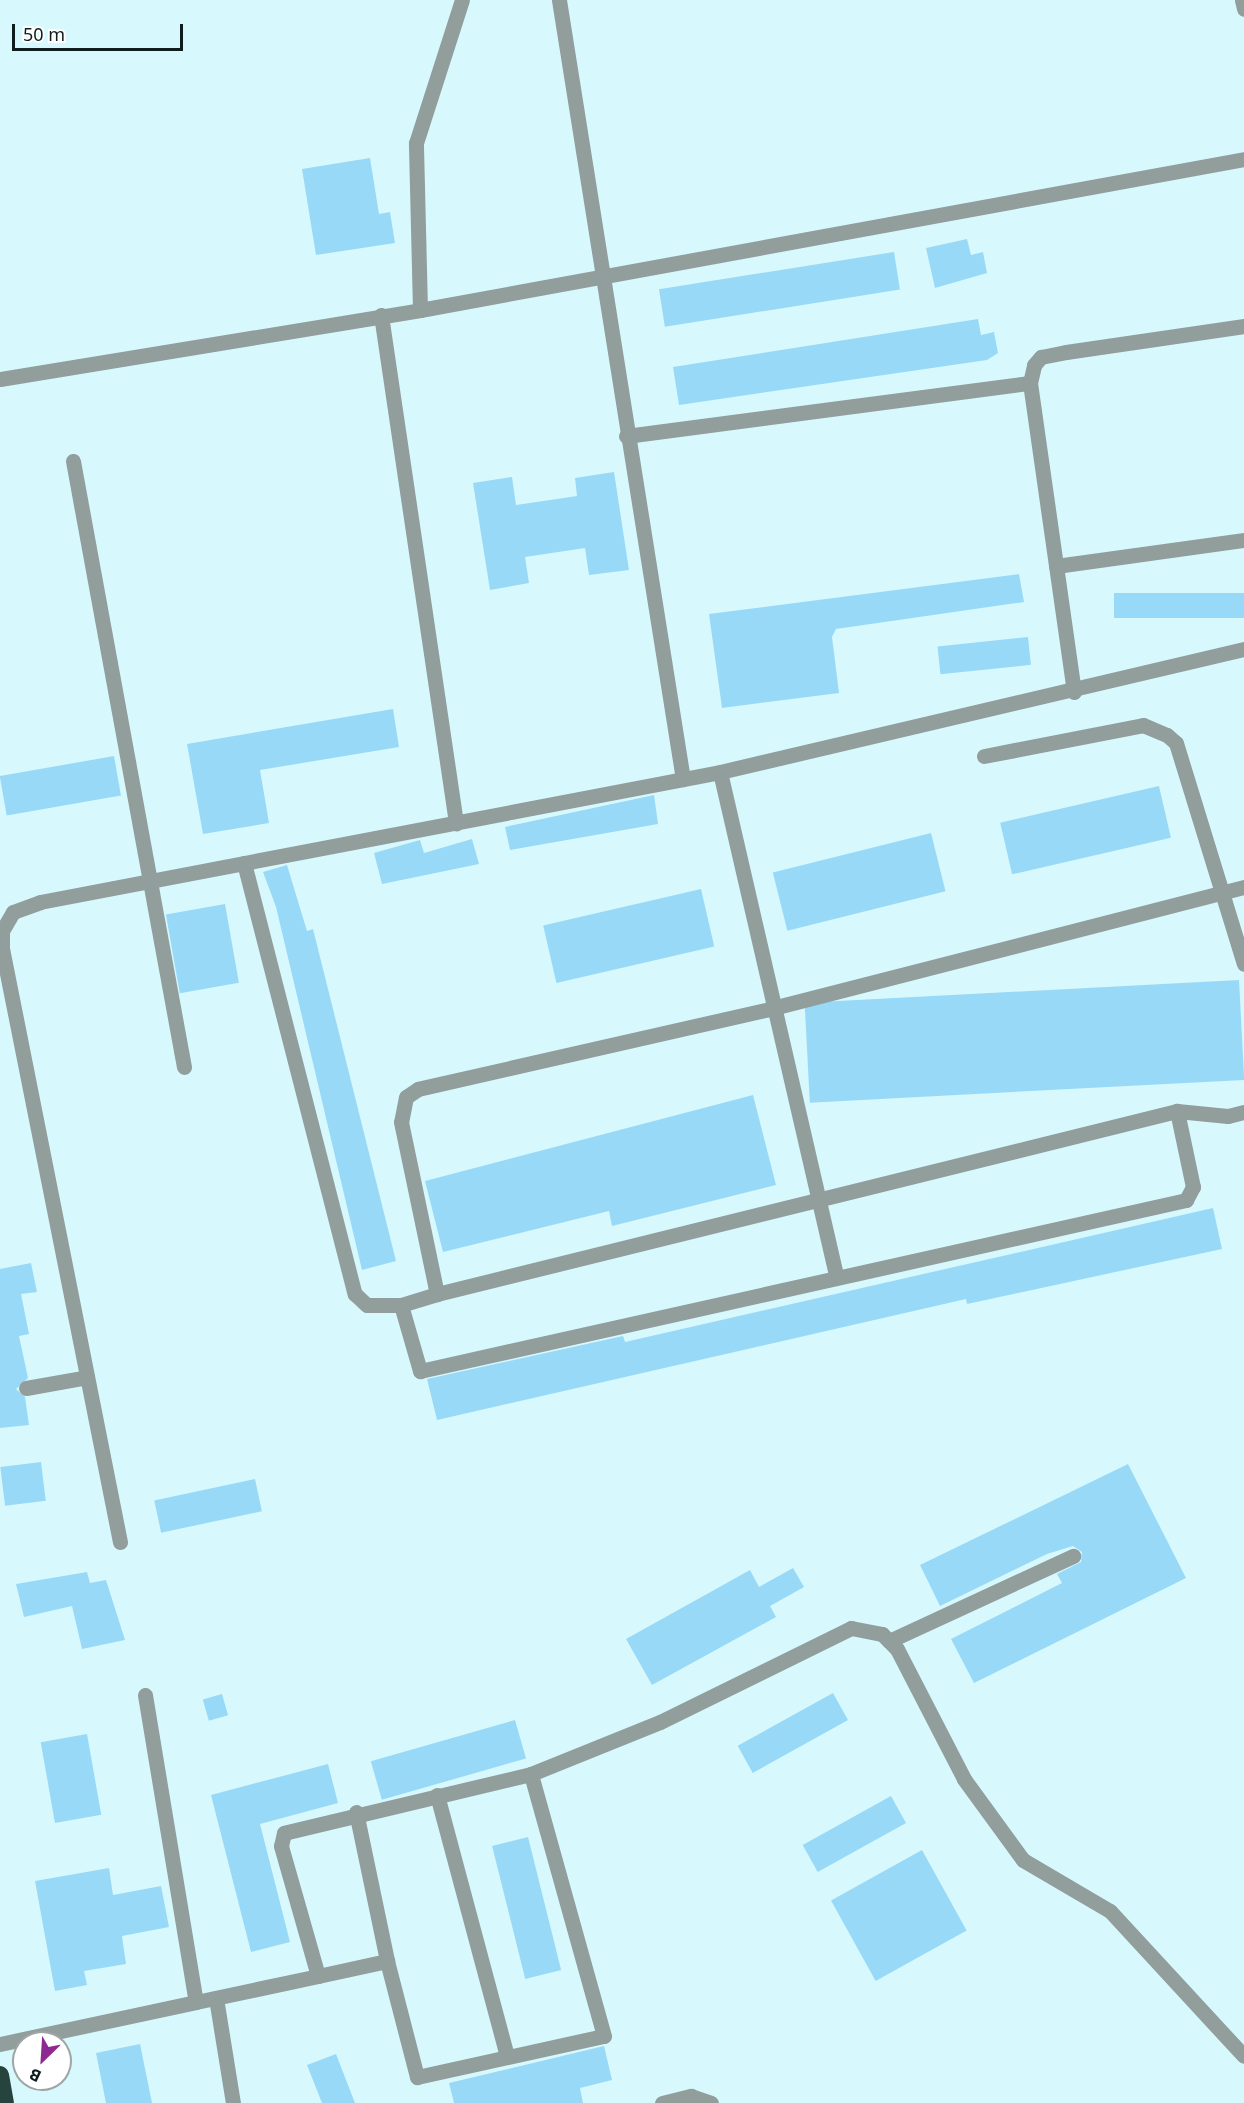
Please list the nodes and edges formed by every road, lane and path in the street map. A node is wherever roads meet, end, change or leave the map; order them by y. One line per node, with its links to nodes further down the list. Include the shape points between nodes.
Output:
1 (462, 0): 7 (street, via 416,143)
2 (559, 0): 6 (street)
3 (1242, 0): 4 (street)
4 (1244, 9)
5 (1244, 159): 6 (street)
6 (600, 277): 7 (street); 12 (street)
7 (420, 310): 8 (street)
8 (381, 315): 10 (street); 21 (street)
9 (1244, 326): 11 (street, via 1041,357)
10 (0, 379)
11 (1030, 383): 12 (street); 15 (street)
12 (627, 436): 20 (street)
13 (73, 461): 23 (street)
14 (1244, 540): 15 (street)
15 (1056, 566): 17 (street)
16 (1244, 649): 17 (street)
17 (1074, 692): 19 (street)
18 (984, 756): 25 (street, via 1143,725 1167,735 1176,743)
19 (720, 772): 20 (street); 27 (street)
20 (683, 779): 21 (street)
21 (456, 823): 22 (street)
22 (244, 863): 23 (street); 34 (street, via 356,1294 367,1305)
23 (148, 884): 28 (street); 35 (street, via 22,906 2,931)
24 (1244, 887): 25 (street)
25 (1221, 893): 26 (street); 27 (street)
26 (1244, 964)
27 (774, 1008): 31 (street); 33 (street, via 411,1092 401,1122)
28 (184, 1067)
29 (1177, 1111): 30 (street, via 1228,1116); 31 (street); 32 (street, via 1193,1187 1186,1200)
30 (1244, 1112)
31 (818, 1199): 32 (street); 33 (street)
32 (836, 1275): 34 (street, via 420,1371)
33 (438, 1294): 34 (street)
34 (401, 1305)
35 (87, 1377): 36 (street); 37 (street)
36 (26, 1388)
37 (120, 1542)
38 (1073, 1556): 39 (street)
39 (889, 1641): 41 (street, via 866,1628 851,1628 660,1722); 49 (street, via 964,1779 1023,1860 1110,1911)
40 (145, 1695): 47 (street)
41 (531, 1774): 42 (street); 50 (street, via 604,2036)
42 (437, 1794): 43 (street); 50 (street)
43 (356, 1812): 44 (street); 45 (street, via 289,1830 281,1839)
44 (387, 1961): 45 (street); 50 (street, via 417,2077)
45 (318, 1976): 46 (street)
46 (216, 1998): 47 (street); 53 (street)
47 (196, 2002): 48 (street)
48 (0, 2044)
49 (1244, 2056)
50 (507, 2057)
51 (0, 2075): 52 (highway)
52 (5, 2103)
53 (233, 2103)
54 (662, 2103): 55 (street, via 692,2096)
55 (711, 2103)

